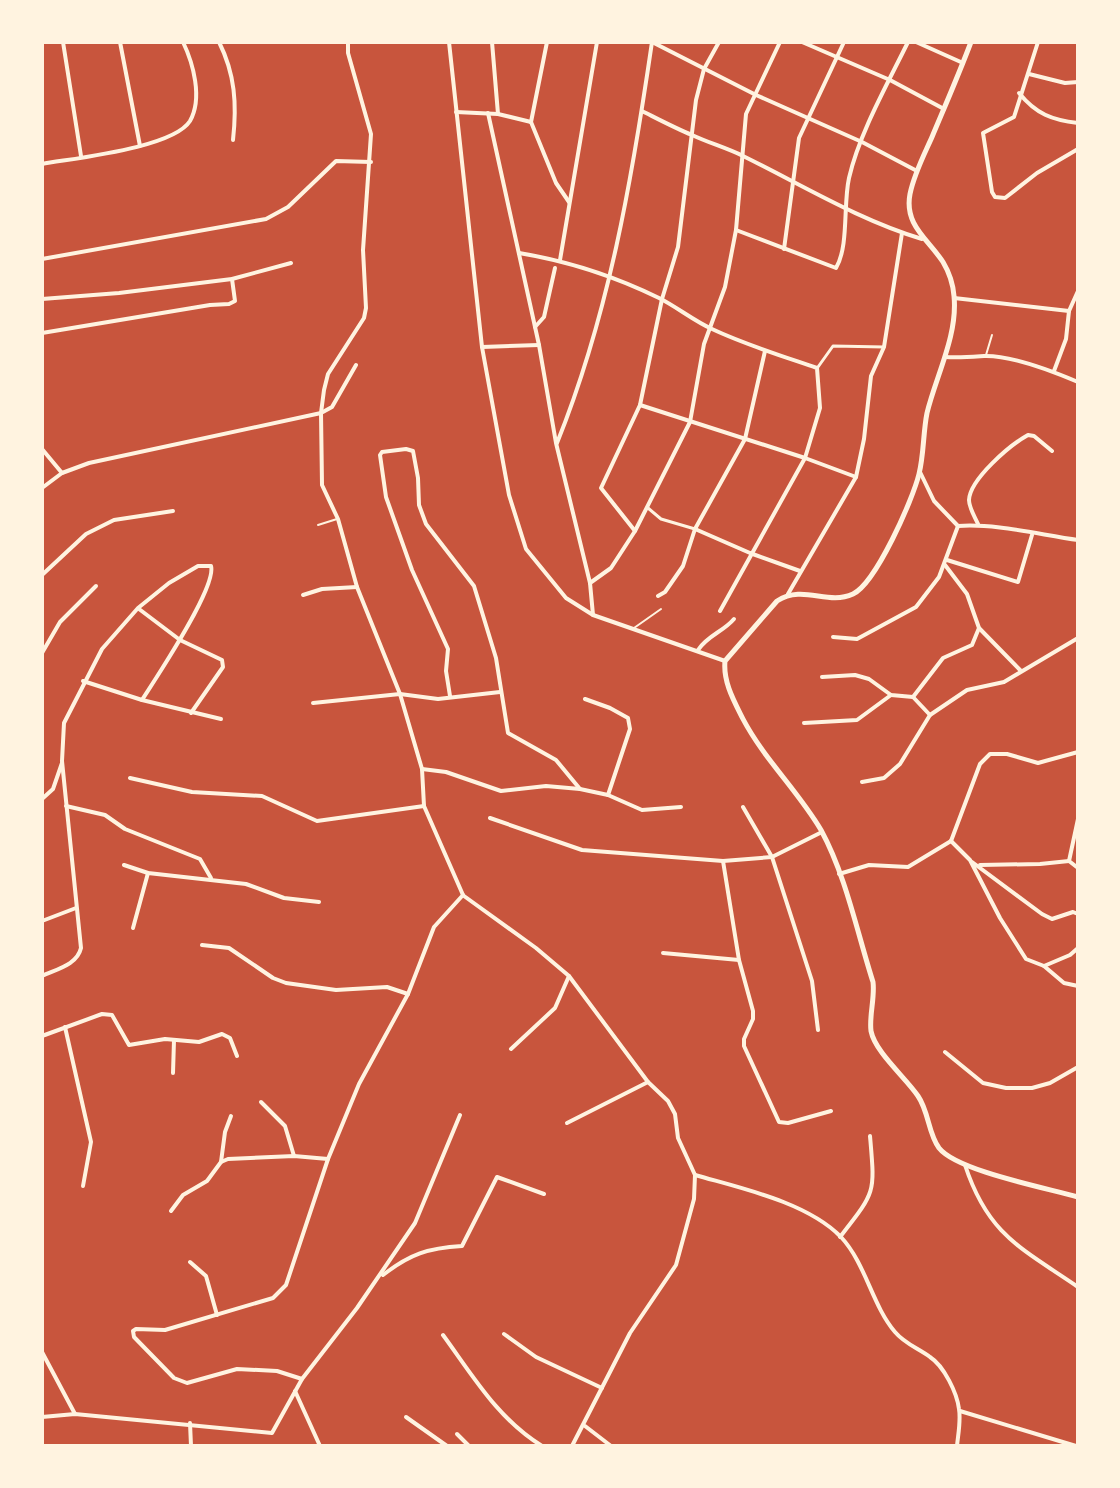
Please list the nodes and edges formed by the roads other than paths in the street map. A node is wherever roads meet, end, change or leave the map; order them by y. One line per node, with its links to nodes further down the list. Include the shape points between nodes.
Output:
1 (63, 42): 41 (street)
2 (120, 42): 38 (street)
3 (183, 42): 38 (street, via 192,60 196,101 189,122 169,138)
4 (219, 42): 36 (street, via 230,63 237,105)
5 (348, 42): 42 (street, via 371,134)
6 (449, 42): 29 (street)
7 (492, 42): 31 (street)
8 (547, 42): 33 (street)
9 (597, 42): 46 (street)
10 (652, 42): 21 (street); 28 (street)
11 (719, 42): 21 (street)
12 (780, 42): 26 (street)
13 (802, 42): 19 (street)
14 (844, 42): 19 (street)
15 (908, 42): 23 (street)
16 (916, 42): 20 (street)
17 (971, 42): 20 (street)
18 (1038, 42): 22 (street)
19 (837, 57): 23 (street); 32 (street)
20 (963, 63): 27 (street)
21 (704, 69): 26 (street); 35 (street)
22 (1029, 74): 24 (street); 25 (street)
23 (890, 80): 27 (street); 37 (street)
24 (1078, 82)
25 (1019, 93): 34 (street, via 1043,116); 39 (street, via 1014,117 983,133 992,192 1000,200)
26 (756, 95): 32 (street); 40 (street, via 746,114)
27 (944, 109): 44 (street)
28 (642, 111): 35 (street); 57 (street)
29 (456, 112): 30 (street); 69 (street)
30 (488, 113): 31 (street); 52 (street)
31 (498, 114): 33 (street)
32 (808, 119): 37 (street); 45 (street, via 799,138)
33 (531, 122): 46 (street)
34 (1078, 123)
35 (690, 135): 40 (street); 62 (street, via 678,247)
36 (233, 140)
37 (862, 142): 44 (street); 47 (street)
38 (140, 146): 41 (street)
39 (1078, 149)
40 (742, 155): 45 (street); 48 (street)
41 (81, 156): 43 (street)
42 (371, 162): 53 (street, via 336,161 288,207 266,219); 79 (street, via 363,250 366,308 328,374)
43 (42, 164)
44 (917, 171): 50 (street, via 909,196 911,219)
45 (793, 184): 47 (street); 51 (street)
46 (569, 203): 54 (street)
47 (844, 207): 49 (street); 51 (street, via 842,259 836,268)
48 (736, 230): 51 (street); 65 (street)
49 (902, 233): 50 (street); 70 (street)
50 (922, 239): 60 (street, via 942,261)
51 (784, 249)
52 (519, 253): 54 (street); 64 (street)
53 (42, 259)
54 (560, 260): 57 (street)
55 (291, 263): 58 (street)
56 (555, 268): 64 (street, via 544,317)
57 (611, 276): 62 (street); 82 (street, via 580,386)
58 (232, 279): 61 (street); 66 (street, via 235,301 229,304)
59 (1078, 291): 63 (street)
60 (954, 298): 63 (street); 72 (street)
61 (42, 299)
62 (662, 299): 65 (street); 78 (street)
63 (1069, 311): 76 (street)
64 (535, 327): 68 (street)
65 (710, 328): 71 (street); 80 (street)
66 (42, 333)
67 (992, 335): 73 (lane)
68 (539, 345): 69 (street); 82 (street)
69 (482, 347): 113 (street, via 509,495 526,549 566,598)
70 (884, 347): 75 (street, via 833,346); 88 (street, via 871,376)
71 (765, 351): 75 (street); 81 (street)
72 (944, 356): 73 (street); 86 (street, via 927,416)
73 (986, 356): 76 (street)
74 (356, 365): 79 (street, via 332,407)
75 (817, 368): 85 (street, via 820,408)
76 (1054, 371): 77 (street)
77 (1078, 382)
78 (640, 405): 80 (street); 97 (street, via 601,488)
79 (321, 413): 87 (street); 92 (street, via 322,485)
80 (690, 422): 81 (street); 90 (street)
81 (745, 439): 85 (street); 96 (street)
82 (556, 443): 104 (street)
83 (42, 449): 87 (street)
84 (1052, 451): 93 (street, via 1028,435 982,474 969,502)
85 (805, 458): 88 (street); 100 (street)
86 (920, 472): 95 (street, via 934,501); 107 (street, via 895,534 855,594)
87 (62, 473): 89 (street)
88 (856, 477): 102 (street)
89 (42, 488)
90 (648, 508): 96 (street, via 661,519); 97 (street)
91 (173, 511): 103 (street, via 114,520 86,534)
92 (338, 519): 94 (lane); 106 (street)
93 (978, 524): 95 (street); 98 (street)
94 (318, 525)
95 (958, 526): 101 (street)
96 (695, 529): 100 (street); 109 (street, via 683,566)
97 (635, 531): 104 (street, via 611,568)
98 (1032, 535): 99 (street); 101 (street, via 1018,582)
99 (1078, 540)
100 (750, 553): 102 (street); 112 (street)
101 (946, 563): 116 (street, via 967,594); 117 (street, via 916,607 857,639)
102 (800, 571): 107 (street)
103 (42, 575)
104 (590, 583): 113 (street)
105 (96, 586): 121 (street, via 60,622)
106 (357, 587): 108 (street); 127 (street)
107 (788, 594): 122 (street)
108 (303, 595)
109 (658, 596)
110 (138, 608): 119 (street); 119 (street, via 198,566 211,566 211,578); 125 (street, via 102,649)
111 (661, 609): 115 (lane)
112 (720, 611)
113 (593, 615): 115 (street)
114 (734, 619): 120 (street)
115 (634, 628): 120 (street)
116 (979, 628): 123 (street); 130 (street, via 972,645 943,658)
117 (833, 637)
118 (1078, 638): 123 (street)
119 (180, 640): 132 (street); 134 (street, via 224,663)
120 (698, 650): 122 (street)
121 (42, 653)
122 (725, 661): 152 (street, via 733,701 751,734)
123 (1021, 671): 135 (street, via 1004,682 967,690)
124 (822, 677): 128 (street, via 855,675)
125 (83, 681): 132 (street); 139 (street, via 64,723)
126 (500, 692): 129 (street); 129 (street, via 496,658 474,586 422,514 413,451 382,452 386,497 448,649); 143 (street, via 508,733 556,760)
127 (400, 694): 129 (street); 133 (street); 140 (street)
128 (891, 695): 130 (street); 137 (street, via 857,720)
129 (450, 696)
130 (913, 697): 135 (street)
131 (585, 699): 144 (street, via 628,718 630,729)
132 (142, 700): 134 (street)
133 (313, 703)
134 (191, 713): 136 (street)
135 (930, 715): 142 (street, via 900,764 884,778)
136 (221, 719)
137 (804, 723)
138 (1078, 752): 153 (street, via 1038,763 990,754 980,764)
139 (62, 761): 145 (street, via 53,789); 146 (street)
140 (422, 769): 143 (street, via 501,791); 147 (street)
141 (130, 778): 147 (street, via 192,792 262,796 317,821)
142 (862, 782)
143 (580, 789): 144 (street)
144 (608, 795): 148 (street, via 642,810)
145 (42, 799)
146 (66, 806): 163 (street, via 105,815 125,829 200,859); 166 (street)
147 (424, 806): 164 (street)
148 (681, 807)
149 (743, 807): 154 (street)
150 (490, 818): 156 (street, via 582,850)
151 (1078, 819): 157 (street)
152 (822, 832): 154 (street); 162 (street)
153 (951, 841): 155 (street); 162 (street, via 908,867 869,865)
154 (772, 857): 156 (street); 180 (street, via 812,981)
155 (970, 860): 159 (street); 174 (street, via 1026,959)
156 (723, 861): 173 (street)
157 (1069, 861): 159 (street); 160 (street)
158 (124, 865): 161 (street)
159 (977, 865): 167 (street, via 1052,919)
160 (1078, 868)
161 (148, 873): 163 (street); 169 (street)
162 (839, 874): 198 (street, via 873,982 874,1040 919,1097 942,1152)
163 (211, 878): 165 (street)
164 (463, 895): 176 (street); 178 (street, via 434,927)
165 (319, 902)
166 (76, 908): 168 (street); 175 (street, via 79,957)
167 (1078, 914)
168 (42, 921)
169 (133, 928)
170 (202, 945): 178 (street, via 229,948 286,983 336,990 387,987)
171 (1078, 948): 174 (street)
172 (663, 953): 173 (street)
173 (739, 960): 190 (street, via 753,1019 744,1046 779,1122)
174 (1044, 966): 177 (street, via 1064,983)
175 (42, 976)
176 (569, 976): 183 (street, via 555,1008); 188 (street)
177 (1078, 986)
178 (408, 994): 196 (street, via 359,1084)
179 (65, 1027): 181 (street); 182 (street, via 112,1015 129,1045); 200 (street, via 91,1142)
180 (818, 1030)
181 (42, 1036)
182 (174, 1040): 185 (street, via 199,1042 222,1034 230,1038); 187 (street)
183 (511, 1049)
184 (945, 1052): 186 (street, via 983,1083 1006,1088 1050,1083)
185 (237, 1056)
186 (1078, 1067)
187 (173, 1073)
188 (648, 1082): 193 (street); 199 (street, via 675,1114 678,1138)
189 (261, 1102): 195 (street, via 285,1126)
190 (831, 1111)
191 (460, 1115): 206 (street, via 415,1223)
192 (231, 1116): 197 (street)
193 (567, 1123)
194 (870, 1136): 204 (street, via 872,1192)
195 (294, 1156): 196 (street); 197 (street)
196 (328, 1159): 208 (street, via 286,1285 273,1298)
197 (221, 1162): 203 (street)
198 (965, 1165): 202 (street); 207 (street, via 974,1194 1004,1236)
199 (695, 1175): 204 (street, via 772,1197); 213 (street, via 676,1265 630,1333)
200 (83, 1186)
201 (544, 1194): 206 (street, via 497,1177 462,1246 431,1248)
202 (1078, 1197)
203 (171, 1211)
204 (840, 1237): 215 (street, via 886,1319 906,1343 931,1357)
205 (190, 1262): 208 (street, via 206,1276)
206 (377, 1278): 212 (street)
207 (1078, 1287)
208 (217, 1315): 212 (street, via 165,1330 136,1329 134,1337 174,1378 187,1383 237,1369 277,1371)
209 (504, 1334): 213 (street, via 536,1357)
210 (443, 1335): 227 (street, via 505,1419)
211 (42, 1352): 216 (street)
212 (302, 1379): 214 (street)
213 (602, 1388): 220 (street)
214 (295, 1391): 219 (street, via 272,1433); 224 (street)
215 (960, 1411): 230 (street); 231 (street)
216 (75, 1414): 217 (street); 219 (street)
217 (42, 1417)
218 (406, 1417): 225 (street)
219 (190, 1423): 223 (street)
220 (584, 1425): 222 (street); 228 (street)
221 (457, 1434): 226 (street)
222 (610, 1444): 229 (street)
223 (191, 1446)
224 (320, 1446)
225 (447, 1446)
226 (469, 1446)
227 (542, 1446)
228 (572, 1446)
229 (601, 1446)
230 (957, 1446)
231 (1076, 1446)

